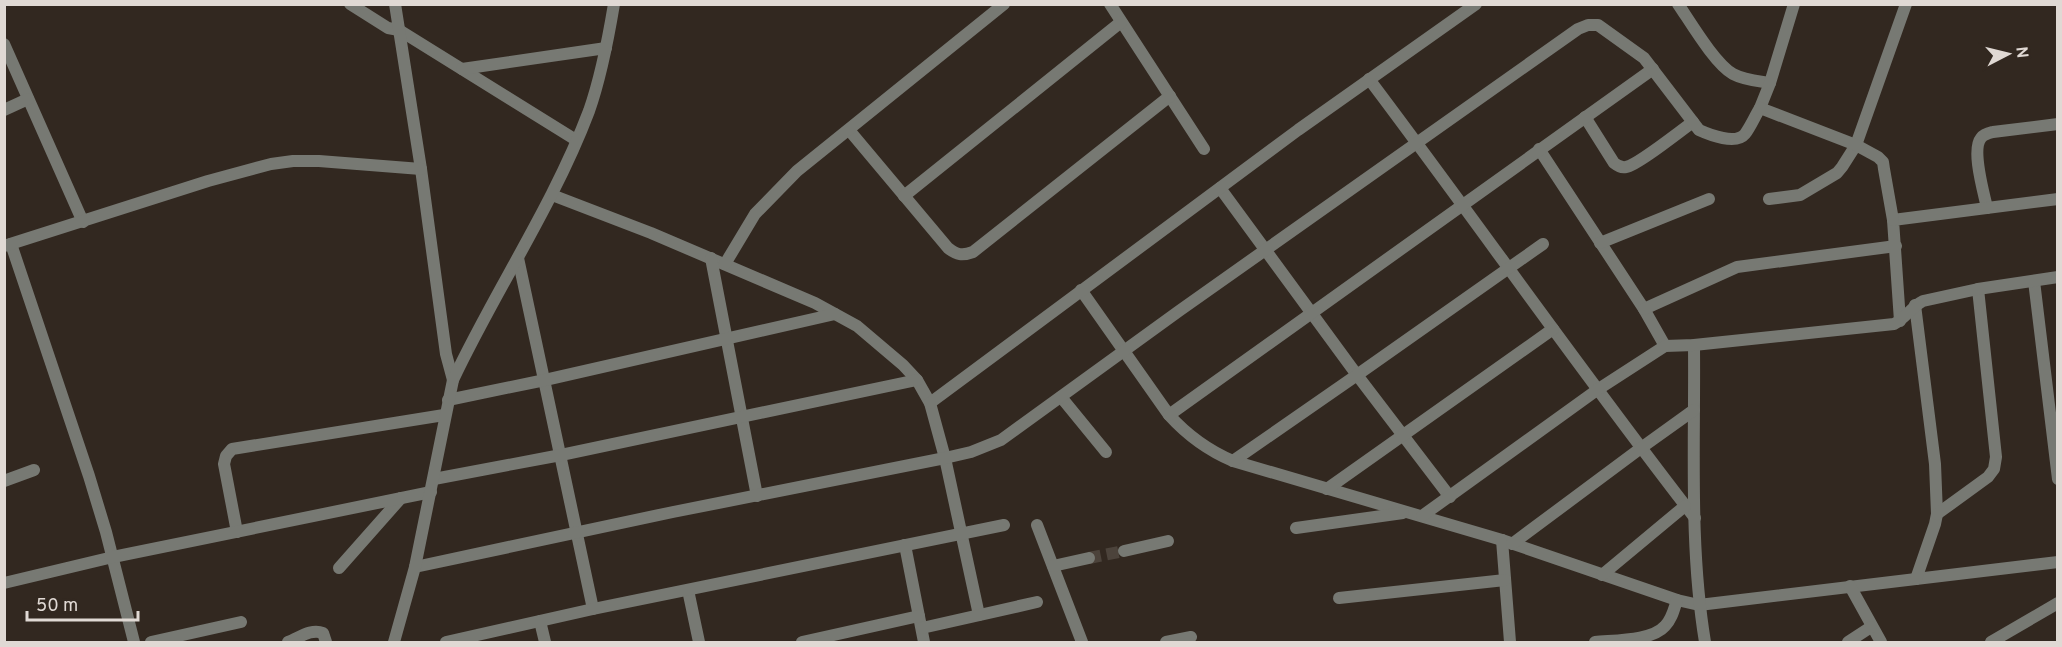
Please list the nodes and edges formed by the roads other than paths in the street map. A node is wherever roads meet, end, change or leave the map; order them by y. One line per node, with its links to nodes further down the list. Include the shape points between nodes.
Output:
1 (350, 4): 11 (street, via 388,28)
2 (395, 4): 11 (street)
3 (614, 4): 13 (street)
4 (1004, 4): 25 (street)
5 (1110, 4): 10 (street)
6 (1476, 4): 16 (street)
7 (1678, 4): 17 (street, via 1720,63 1733,74)
8 (1794, 4): 17 (street)
9 (1906, 4): 28 (street)
10 (1121, 21): 18 (street); 34 (street)
11 (399, 30): 14 (street); 31 (street)
12 (4, 44): 19 (street)
13 (606, 48): 14 (street); 26 (street)
14 (462, 69): 26 (street)
15 (1653, 69): 22 (street); 23 (street); 27 (street, via 1598,25 1587,25)
16 (1369, 79): 27 (street); 32 (street)
17 (1770, 83): 20 (street)
18 (1170, 96): 29 (street); 34 (street, via 973,252 963,255 948,248)
19 (28, 99): 21 (street); 41 (street)
20 (1760, 108): 23 (street, via 1739,138 1706,133); 28 (street)
21 (4, 110)
22 (1585, 117): 23 (street, via 1614,163 1623,168); 30 (street)
23 (1693, 122)
24 (2058, 124): 39 (street, via 1993,132 1979,140 1978,166)
25 (849, 130): 34 (street); 49 (street, via 778,189 746,227)
26 (576, 140): 33 (street)
27 (1417, 142): 38 (street); 46 (street)
28 (1856, 145): 36 (street, via 1837,173 1800,195); 40 (street, via 1882,162)
29 (1204, 148)
30 (1539, 149): 38 (street); 43 (street)
31 (421, 169): 41 (street, via 319,161 271,164); 66 (street)
32 (1220, 188): 46 (street); 54 (street)
33 (552, 195): 47 (street); 48 (street)
34 (904, 196)
35 (1709, 199): 43 (street)
36 (1769, 199)
37 (2058, 199): 39 (street)
38 (1463, 204): 50 (street); 57 (street)
39 (1987, 208): 40 (street)
40 (1893, 220): 45 (street)
41 (83, 222): 44 (street)
42 (1542, 243): 50 (street)
43 (1600, 243): 56 (street)
44 (8, 245): 107 (street, via 89,476)
45 (1896, 246): 56 (street, via 1737,267); 59 (street)
46 (1265, 250): 57 (street); 64 (street)
47 (518, 258): 66 (street); 67 (street)
48 (711, 258): 49 (street); 61 (street)
49 (725, 264): 58 (street)
50 (1509, 267): 60 (street); 65 (street)
51 (2058, 277): 52 (street)
52 (2034, 281): 53 (street); 85 (street)
53 (1978, 289): 55 (street); 94 (street, via 1996,457 1994,469)
54 (1081, 290): 64 (street); 72 (street)
55 (1915, 305): 59 (street); 94 (street, via 1935,464)
56 (1644, 309): 63 (street)
57 (1311, 313): 65 (street); 75 (street)
58 (835, 314): 61 (street); 68 (street, via 884,347)
59 (1900, 321): 62 (street)
60 (1553, 329): 69 (street); 77 (street)
61 (726, 340): 67 (street); 76 (street)
62 (1694, 345): 63 (street); 73 (street)
63 (1665, 346): 69 (street)
64 (1123, 352): 70 (street); 75 (street)
65 (1357, 375): 77 (street); 82 (street)
66 (453, 380): 71 (street)
67 (545, 380): 71 (street); 80 (street)
68 (917, 380): 72 (street); 76 (street)
69 (1597, 390): 78 (street); 90 (street)
70 (1061, 396): 79 (street); 81 (street, via 1001,440)
71 (448, 400): 74 (street)
72 (930, 403): 81 (street)
73 (1695, 410): 78 (street); 96 (street)
74 (444, 415): 84 (street); 100 (street, via 232,449 224,464)
75 (1169, 415): 82 (street, via 1199,444)
76 (741, 417): 80 (street); 89 (street)
77 (1401, 435): 87 (street); 90 (street)
78 (1641, 448): 92 (street); 104 (street)
79 (1106, 452)
80 (561, 455): 84 (street); 101 (street)
81 (945, 458): 89 (street); 102 (street)
82 (1233, 461): 87 (street)
83 (34, 470): 86 (street)
84 (434, 479): 88 (street)
85 (2058, 479)
86 (4, 481)
87 (1327, 489): 93 (street)
88 (431, 492): 91 (street); 111 (street)
89 (757, 496): 101 (street)
90 (1450, 497): 95 (street)
91 (400, 498): 100 (street); 112 (street)
92 (1685, 506): 96 (street); 113 (street)
93 (1407, 513): 95 (street); 99 (street)
94 (1937, 514): 114 (street)
95 (1422, 516): 104 (street)
96 (1695, 518): 123 (street)
97 (1004, 525): 102 (street)
98 (1037, 525): 110 (street)
99 (1296, 528)
100 (237, 532): 107 (street)
101 (577, 533): 111 (street); 124 (street)
102 (960, 534): 105 (street); 125 (street)
103 (1168, 541): 106 (street)
104 (1507, 542): 113 (street); 115 (street)
105 (905, 545): 118 (street); 128 (street)
106 (1124, 550)
107 (113, 557): 116 (street); 132 (street)
108 (1089, 558): 110 (street)
109 (2058, 562): 114 (street)
110 (1053, 566): 142 (street)
111 (415, 567): 136 (street)
112 (339, 568)
113 (1602, 575): 120 (street)
114 (1916, 579): 117 (street)
115 (1505, 580): 119 (street); 144 (street)
116 (4, 583)
117 (1850, 586): 123 (street); 129 (street)
118 (688, 590): 124 (street); 139 (street)
119 (1339, 598)
120 (1677, 600): 123 (street); 131 (street)
121 (1038, 602): 125 (street)
122 (2058, 603): 149 (street)
123 (1699, 605): 146 (street)
124 (593, 609): 126 (street)
125 (979, 615): 128 (street)
126 (540, 621): 137 (street); 138 (street)
127 (241, 622): 133 (street)
128 (920, 622): 140 (street); 141 (street)
129 (1871, 627): 147 (street); 148 (street)
130 (1191, 637): 143 (street)
131 (1657, 638): 145 (street)
132 (134, 642)
133 (151, 642)
134 (288, 642): 135 (street, via 314,631 323,633)
135 (326, 642)
136 (394, 642)
137 (446, 642)
138 (545, 642)
139 (699, 642)
140 (802, 642)
141 (924, 642)
142 (1082, 642)
143 (1166, 642)
144 (1510, 642)
145 (1595, 642)
146 (1705, 642)
147 (1848, 642)
148 (1881, 642)
149 (1991, 642)

